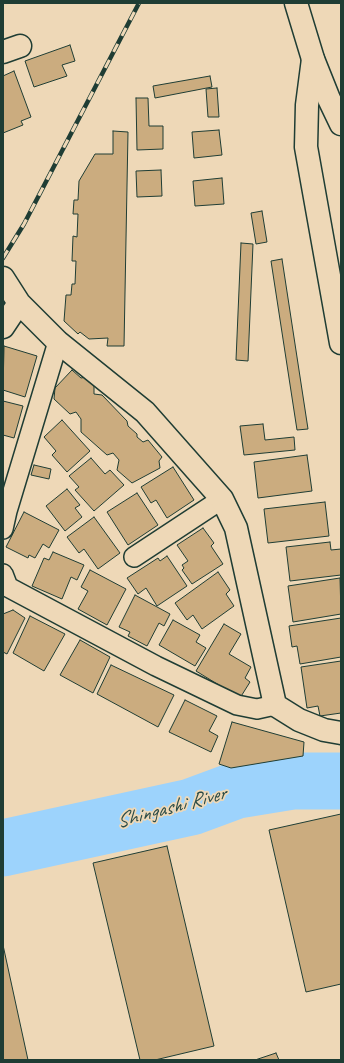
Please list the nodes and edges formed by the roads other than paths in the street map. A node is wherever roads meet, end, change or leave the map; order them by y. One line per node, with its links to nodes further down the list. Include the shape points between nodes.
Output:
1 (296, 3): 2 (street)
2 (313, 59): 3 (street); 8 (street, via 306,147)
3 (341, 124)
4 (3, 278): 5 (street)
5 (19, 303): 6 (street); 7 (street)
6 (3, 327)
7 (58, 342): 9 (street, via 145,412); 10 (lane)
8 (341, 343)
9 (222, 499): 11 (lane); 13 (street, via 236,528)
10 (3, 529)
11 (134, 557)
12 (5, 584): 13 (lane, via 156,666 237,705 257,709)
13 (275, 705): 14 (street, via 299,720 324,730)
14 (341, 733)

